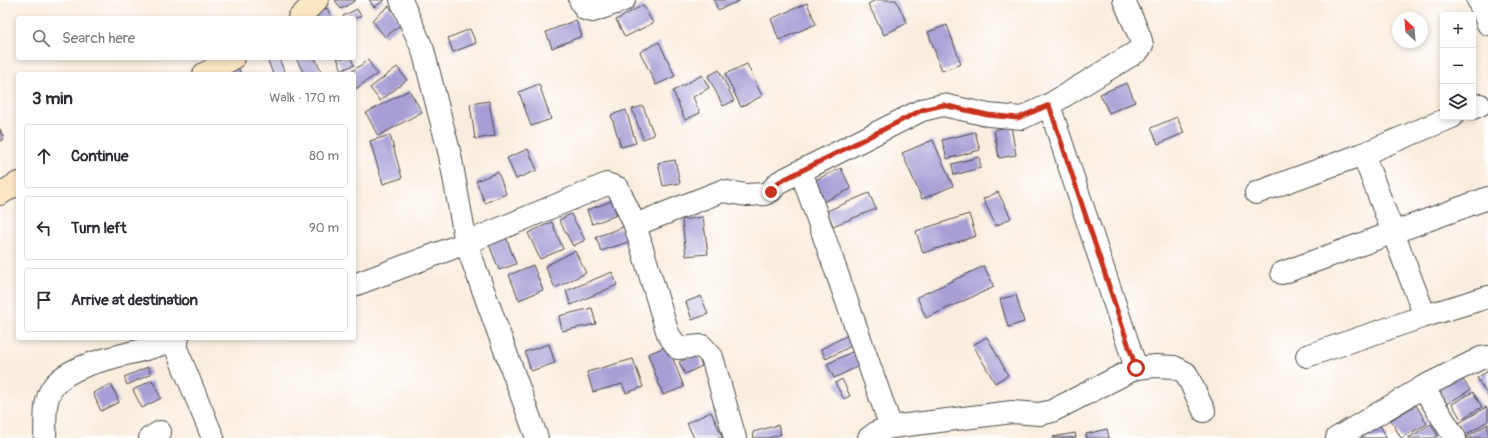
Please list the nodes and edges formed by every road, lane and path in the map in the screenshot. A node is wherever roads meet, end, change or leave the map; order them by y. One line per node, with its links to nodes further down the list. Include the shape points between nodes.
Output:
1 (317, 0): 7 (street)
2 (401, 0): 21 (street, via 423,50 450,155)
3 (580, 0): 4 (street, via 586,9 593,11)
4 (624, 0)
5 (1124, 0): 11 (street, via 1140,37 1142,45 1138,51)
6 (1478, 0): 8 (street)
7 (301, 16)
8 (1488, 24)
9 (230, 60): 10 (street)
10 (208, 72)
11 (1049, 105): 14 (street, via 1018,118 988,115 943,105 933,107 922,110); 30 (street)
12 (1445, 120): 13 (street)
13 (1363, 154): 16 (street); 20 (street)
14 (801, 171): 19 (street, via 779,182 771,192 765,194 722,192); 33 (street)
15 (16, 184): 17 (street)
16 (1256, 193)
17 (0, 194)
18 (1488, 198): 20 (street)
19 (635, 225): 21 (street, via 618,188 607,184); 37 (street, via 668,334 678,348 702,346 712,357)
20 (1394, 233): 22 (street); 25 (street)
21 (466, 243): 23 (street); 36 (street)
22 (1282, 273)
23 (356, 284)
24 (1488, 297): 25 (street)
25 (1425, 316): 28 (street)
26 (172, 340): 34 (street, via 93,363 68,375 52,387 46,403)
27 (175, 340): 35 (street)
28 (1307, 356)
29 (1488, 357): 31 (street, via 1481,358)
30 (1136, 368): 32 (street, via 1174,367 1186,373); 33 (street, via 1040,414 1012,412)
31 (1424, 387): 39 (street); 40 (street)
32 (1204, 411)
33 (891, 427): 38 (street)
34 (45, 438)
35 (213, 438)
36 (537, 438)
37 (735, 438)
38 (869, 438)
39 (1337, 438)
40 (1455, 438)

